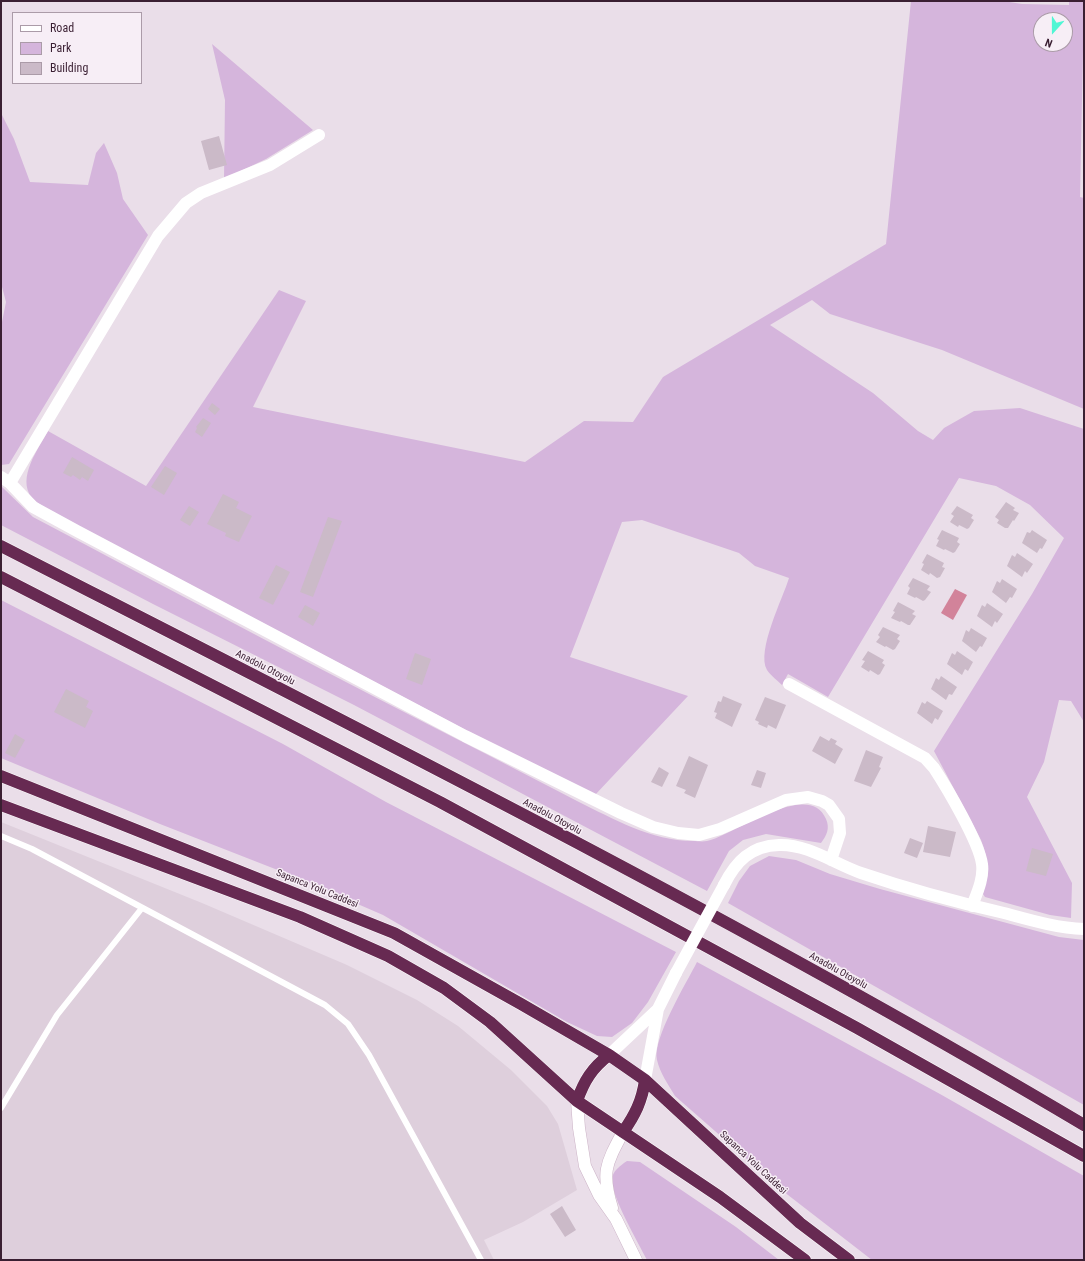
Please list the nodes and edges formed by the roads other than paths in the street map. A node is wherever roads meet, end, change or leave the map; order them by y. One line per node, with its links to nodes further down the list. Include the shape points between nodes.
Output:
1 (319, 135): 2 (street, via 270,165 201,193 186,203 172,218 158,236)
2 (6, 480): 9 (street, via 33,507 76,531 466,736 641,822 678,833 699,835 720,829 786,800 808,797 822,801 829,805 839,819 840,833)
3 (1, 546): 18 (highway, Anadolu Otoyolu, via 627,870 866,1000)
4 (1, 577): 20 (highway, via 440,802 857,1028)
5 (789, 684): 10 (street, via 926,758 976,845 982,864)
6 (1, 776): 14 (highway, Sapanca Yolu Caddesi, via 394,933)
7 (1, 805): 16 (highway, via 300,917 388,956 444,988 490,1022)
8 (1, 836): 11 (lane, via 32,849)
9 (831, 860): 10 (street, via 898,886); 13 (street, bridge, via 780,845 752,851 738,861)
10 (972, 906): 12 (street, via 1060,927)
11 (142, 908): 17 (lane, via 57,1015); 22 (lane, via 325,1006 348,1024 369,1055)
12 (1084, 929)
13 (658, 1009): 14 (street); 15 (street)
14 (609, 1055): 15 (highway, Sapanca Yolu Caddesi); 16 (highway, via 586,1077)
15 (645, 1080): 19 (highway, via 641,1101); 25 (highway, Sapanca Yolu Caddesi, via 800,1223)
16 (578, 1101): 19 (highway); 21 (street, via 585,1166 599,1195)
17 (1, 1108)
18 (1084, 1125)
19 (623, 1132): 21 (street, via 605,1175); 24 (highway, via 720,1197)
20 (1084, 1156)
21 (616, 1219): 23 (street)
22 (481, 1260)
23 (636, 1260)
24 (805, 1260)
25 (849, 1260)

